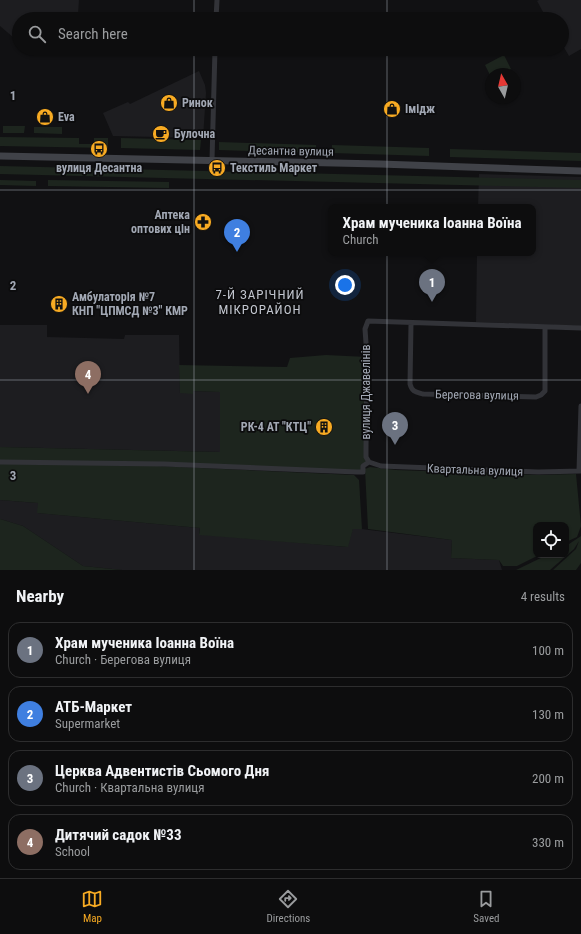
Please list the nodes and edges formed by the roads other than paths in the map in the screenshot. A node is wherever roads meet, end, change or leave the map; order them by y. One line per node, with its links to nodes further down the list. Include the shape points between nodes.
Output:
1 (217, 0): 2 (street)
2 (216, 12)
3 (215, 56): 5 (street)
4 (0, 156): 5 (main road, Десантна вулиця)
5 (212, 160): 6 (main road, Десантна вулиця)
6 (581, 171)
7 (411, 322): 8 (street); 8 (street, Берегова вулиця, via 410,384 412,390 423,394 536,397 541,395 545,391); 12 (street, вулиця Джавелінів, via 368,321 365,329 366,458)
8 (545, 327): 9 (street)
9 (581, 328)
10 (581, 406): 13 (street)
11 (0, 462): 12 (street, via 363,472 363,466)
12 (369, 462): 13 (street, Квартальна вулиця, via 388,466 538,472)
13 (580, 471)

